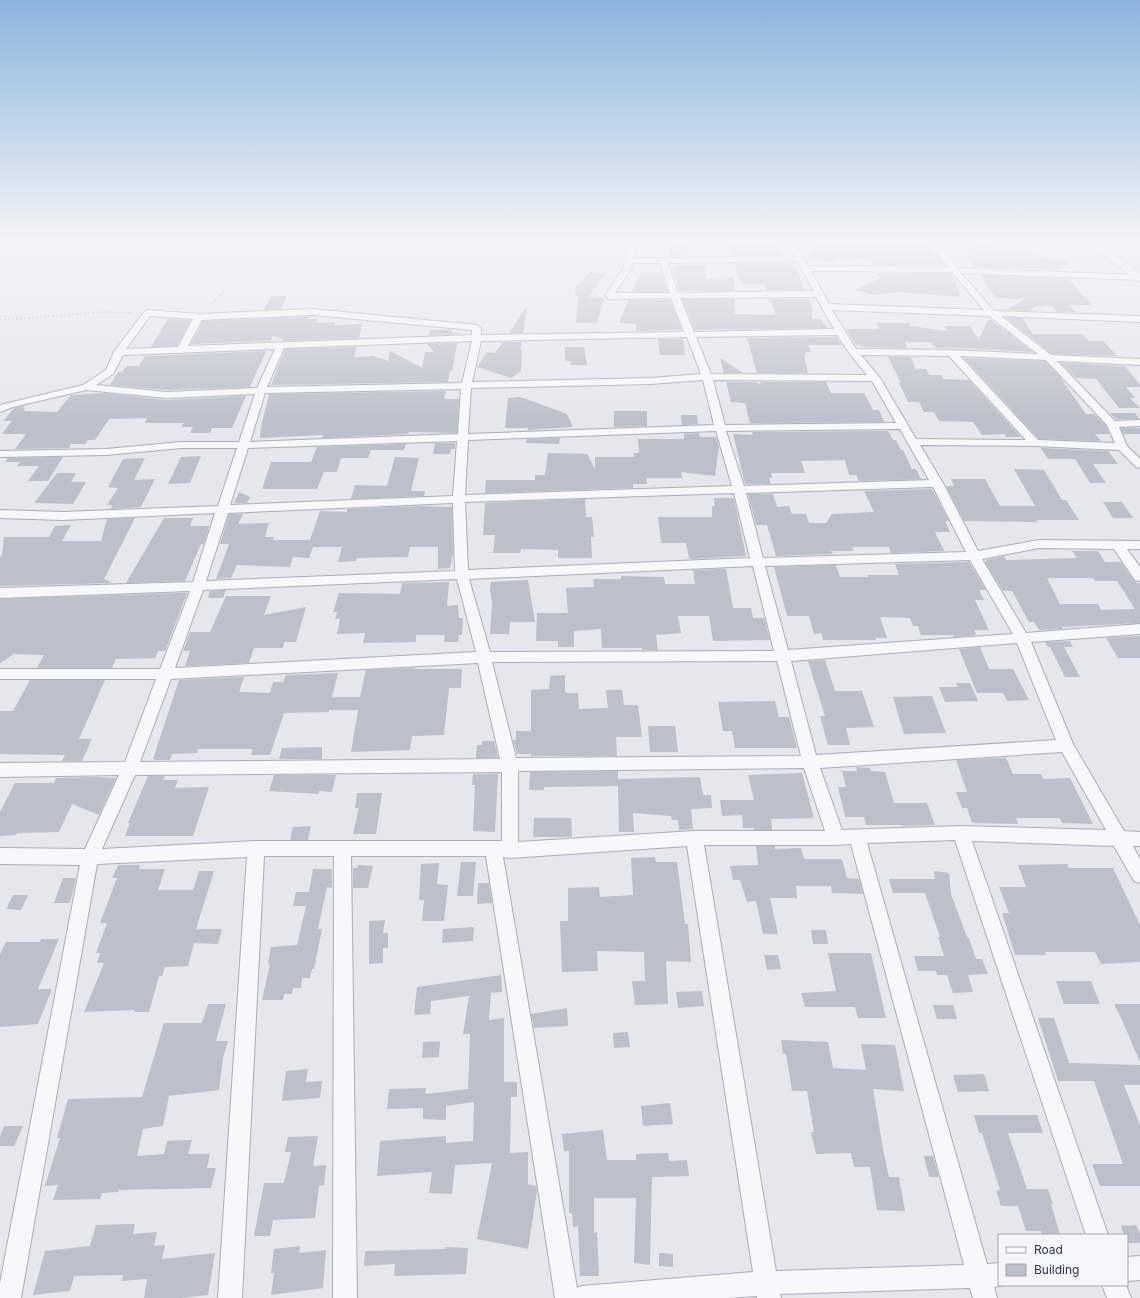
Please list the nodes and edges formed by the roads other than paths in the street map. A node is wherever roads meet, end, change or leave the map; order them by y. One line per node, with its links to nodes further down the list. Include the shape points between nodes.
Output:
1 (677, 301): 9 (street)
2 (823, 301): 4 (street)
3 (980, 301): 5 (street)
4 (826, 307): 5 (street); 8 (street)
5 (990, 312): 7 (street); 16 (street)
6 (199, 317): 10 (street, via 313,312 476,328); 12 (street); 13 (street, via 148,313)
7 (1140, 319)
8 (840, 332): 9 (street); 14 (street)
9 (689, 334): 10 (street); 18 (street)
10 (477, 338): 11 (street); 21 (street)
11 (281, 345): 12 (street); 22 (street)
12 (182, 349): 13 (street)
13 (120, 352): 20 (street, via 110,372)
14 (853, 352): 15 (street); 19 (street)
15 (952, 353): 16 (street); 30 (street)
16 (1048, 357): 17 (street); 25 (street)
17 (1140, 362)
18 (707, 377): 19 (street); 21 (street); 27 (street)
19 (876, 378): 26 (street)
20 (86, 387): 22 (street, via 167,395); 23 (street)
21 (466, 387): 22 (street); 28 (street)
22 (261, 390): 31 (street)
23 (0, 409)
24 (1140, 423): 25 (street)
25 (1112, 424): 32 (street)
26 (904, 426): 27 (street); 29 (street)
27 (720, 428): 28 (street); 36 (street)
28 (463, 437): 31 (street); 37 (street)
29 (914, 442): 30 (street); 35 (street)
30 (1035, 443): 32 (street)
31 (245, 445): 33 (street, via 181,445 106,452); 38 (street)
32 (1122, 447): 34 (street)
33 (0, 454)
34 (1140, 465)
35 (937, 483): 36 (street); 42 (street)
36 (739, 490): 37 (street); 43 (street)
37 (459, 499): 38 (street); 44 (street)
38 (222, 509): 39 (street, via 63,516); 46 (street)
39 (0, 514)
40 (1117, 544): 41 (street); 42 (street, via 1039,544); 45 (street)
41 (1140, 545)
42 (974, 556): 43 (street); 49 (street)
43 (758, 562): 44 (street); 50 (street)
44 (462, 575): 46 (street); 51 (street)
45 (1140, 577)
46 (198, 586): 47 (street); 53 (street)
47 (0, 592)
48 (1140, 629): 49 (street)
49 (1022, 638): 50 (street); 54 (street)
50 (782, 656): 51 (street); 55 (street)
51 (484, 657): 53 (street); 56 (street)
52 (0, 674): 53 (street)
53 (166, 674): 57 (street)
54 (1066, 746): 55 (street); 63 (street)
55 (810, 762): 56 (street); 62 (street)
56 (510, 766): 57 (street); 67 (street)
57 (130, 769): 58 (street); 69 (street)
58 (0, 770)
59 (961, 833): 60 (street); 63 (street); 71 (street)
60 (857, 836): 62 (street); 74 (street)
61 (694, 838): 62 (street); 67 (street); 76 (street)
62 (836, 838)
63 (1119, 838): 64 (street); 70 (street)
64 (1140, 839)
65 (342, 848): 66 (street); 67 (street); 79 (street)
66 (256, 849): 69 (street); 78 (street)
67 (502, 849): 80 (street)
68 (0, 856): 69 (street)
69 (90, 856): 77 (street)
70 (1140, 875)
71 (1097, 1234)
72 (1140, 1268): 73 (street)
73 (1128, 1269)
74 (989, 1276): 76 (street); 82 (street)
75 (1114, 1286): 83 (street)
76 (768, 1291): 81 (street)
77 (9, 1298)
78 (230, 1298)
79 (344, 1298)
80 (568, 1298)
81 (582, 1298)
82 (985, 1298)
83 (1119, 1298)

